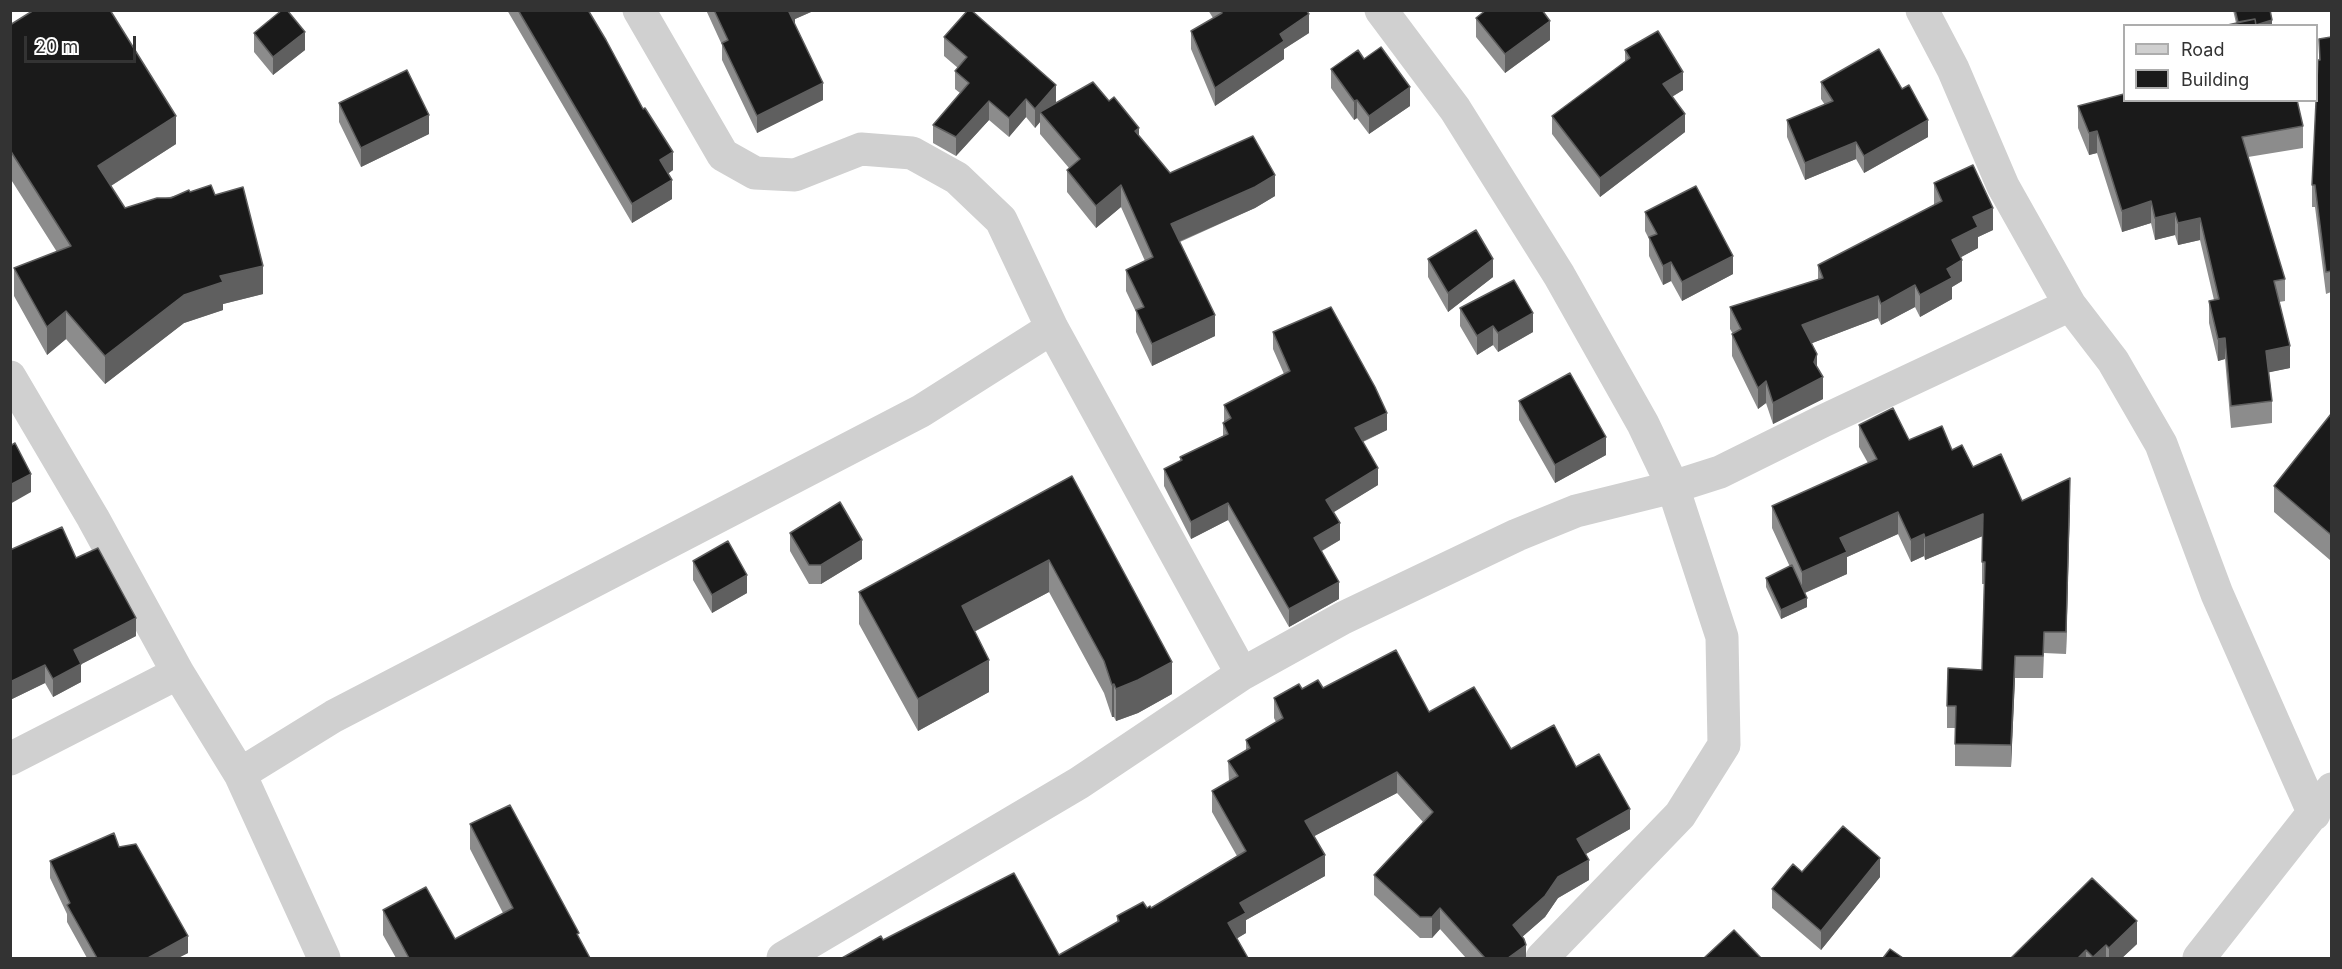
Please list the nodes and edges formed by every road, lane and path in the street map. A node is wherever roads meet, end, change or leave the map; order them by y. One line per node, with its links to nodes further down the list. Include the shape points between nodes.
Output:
1 (639, 10): 5 (street, via 723,155 755,173 795,175 861,149 912,153 957,178 1000,220)
2 (1381, 10): 7 (street, via 1455,109 1559,274 1643,424)
3 (1922, 10): 4 (street, via 1953,69 2003,186)
4 (2070, 305): 7 (street, via 1720,472); 12 (street, via 2113,361 2161,444 2217,594)
5 (1052, 328): 9 (street); 11 (street, via 921,411 334,716)
6 (10, 377): 8 (street)
7 (1673, 487): 9 (street, via 1576,511 1516,535 1343,618); 15 (street, via 1722,637 1724,745 1680,815)
8 (178, 673): 10 (street); 11 (street)
9 (1242, 674): 14 (street, via 1079,783)
10 (10, 759)
11 (240, 774): 13 (street)
12 (2323, 801): 16 (street)
13 (324, 958)
14 (783, 958)
15 (1542, 958)
16 (2199, 958)

